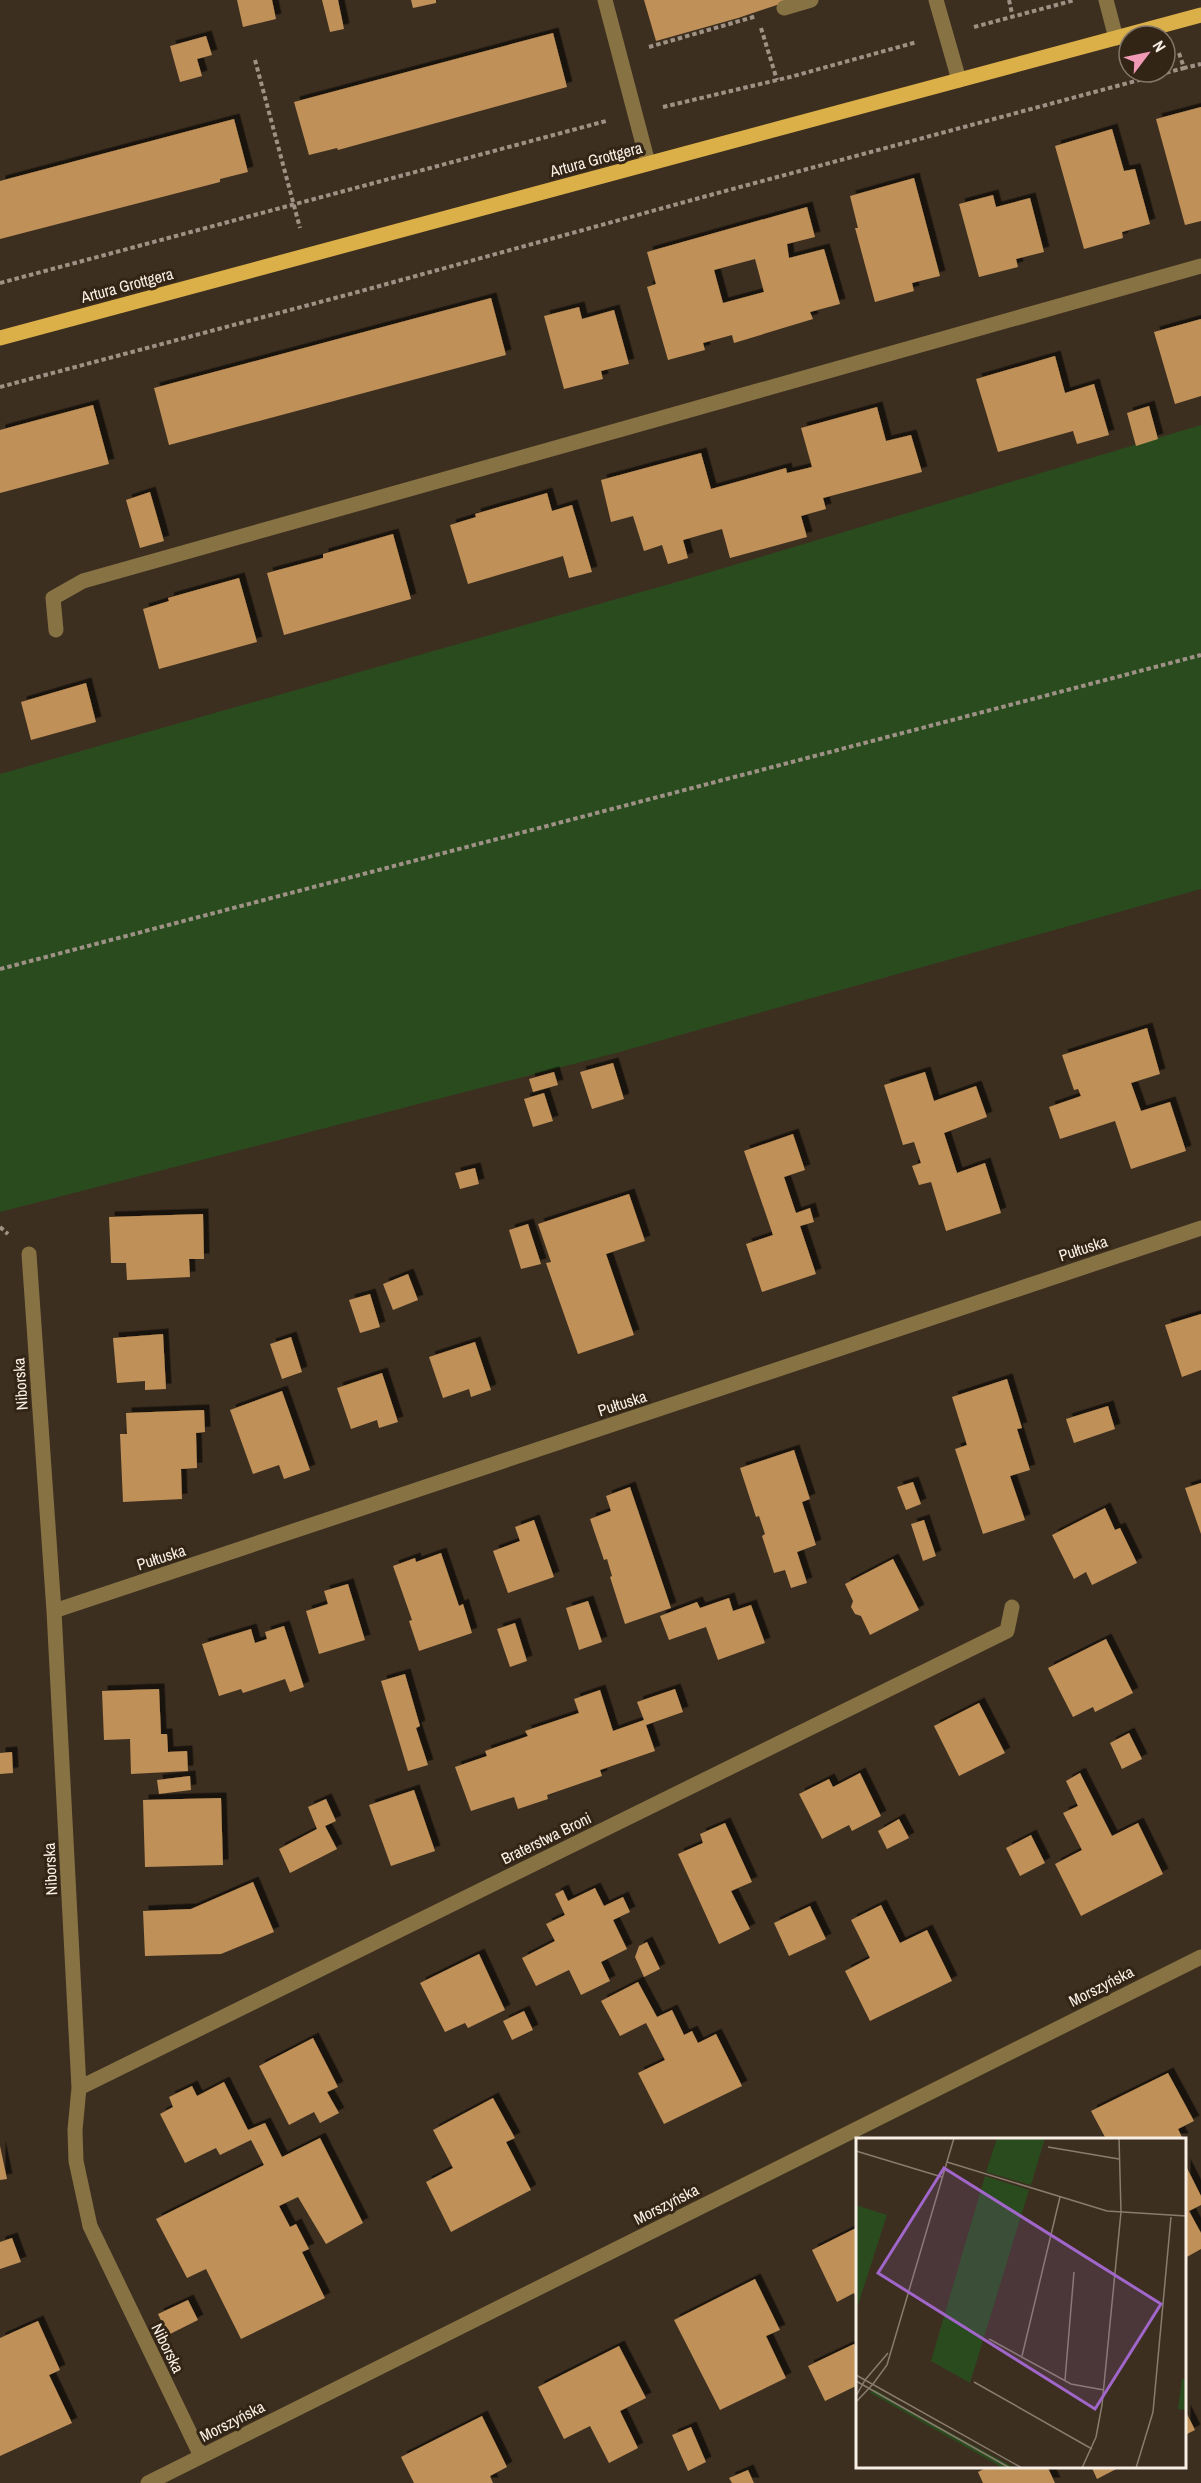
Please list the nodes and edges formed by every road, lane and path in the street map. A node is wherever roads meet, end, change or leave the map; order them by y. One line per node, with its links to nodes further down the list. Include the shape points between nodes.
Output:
1 (605, 0): 13 (street)
2 (811, 0): 7 (street)
3 (936, 0): 11 (street)
4 (1009, 0): 10 (path)
5 (1075, 0): 10 (path)
6 (1106, 0): 12 (street)
7 (784, 8): 9 (path)
8 (1201, 15): 12 (main road, Artura Grottgera)
9 (757, 16): 13 (path); 16 (path)
10 (1013, 18): 11 (path)
11 (946, 34): 16 (path); 17 (street)
12 (1116, 38): 17 (main road, Artura Grottgera)
13 (620, 55): 18 (street)
14 (255, 60): 20 (path)
15 (1184, 68): 25 (path)
16 (777, 80): 18 (path)
17 (959, 80): 19 (main road, Artura Grottgera)
18 (636, 113): 19 (street); 20 (path)
19 (648, 163): 21 (main road, Artura Grottgera)
20 (294, 205): 21 (path); 23 (path)
21 (307, 255): 24 (main road, Artura Grottgera)
22 (1201, 266): 26 (street, via 83,581 53,598)
23 (0, 283)
24 (0, 338)
25 (0, 387)
26 (56, 630)
27 (1201, 655): 28 (path)
28 (0, 969)
29 (1201, 1228): 32 (street, Pułtuska)
30 (29, 1254): 32 (street, Niborska)
31 (1012, 1607): 34 (street, Braterstwa Broni, via 1007,1631)
32 (54, 1611): 34 (street, Niborska)
33 (1201, 1957): 35 (street, Morszyńska)
34 (79, 2088): 35 (street, Niborska, via 76,2161 90,2226)
35 (201, 2456): 36 (street, Morszyńska)
36 (148, 2483)

